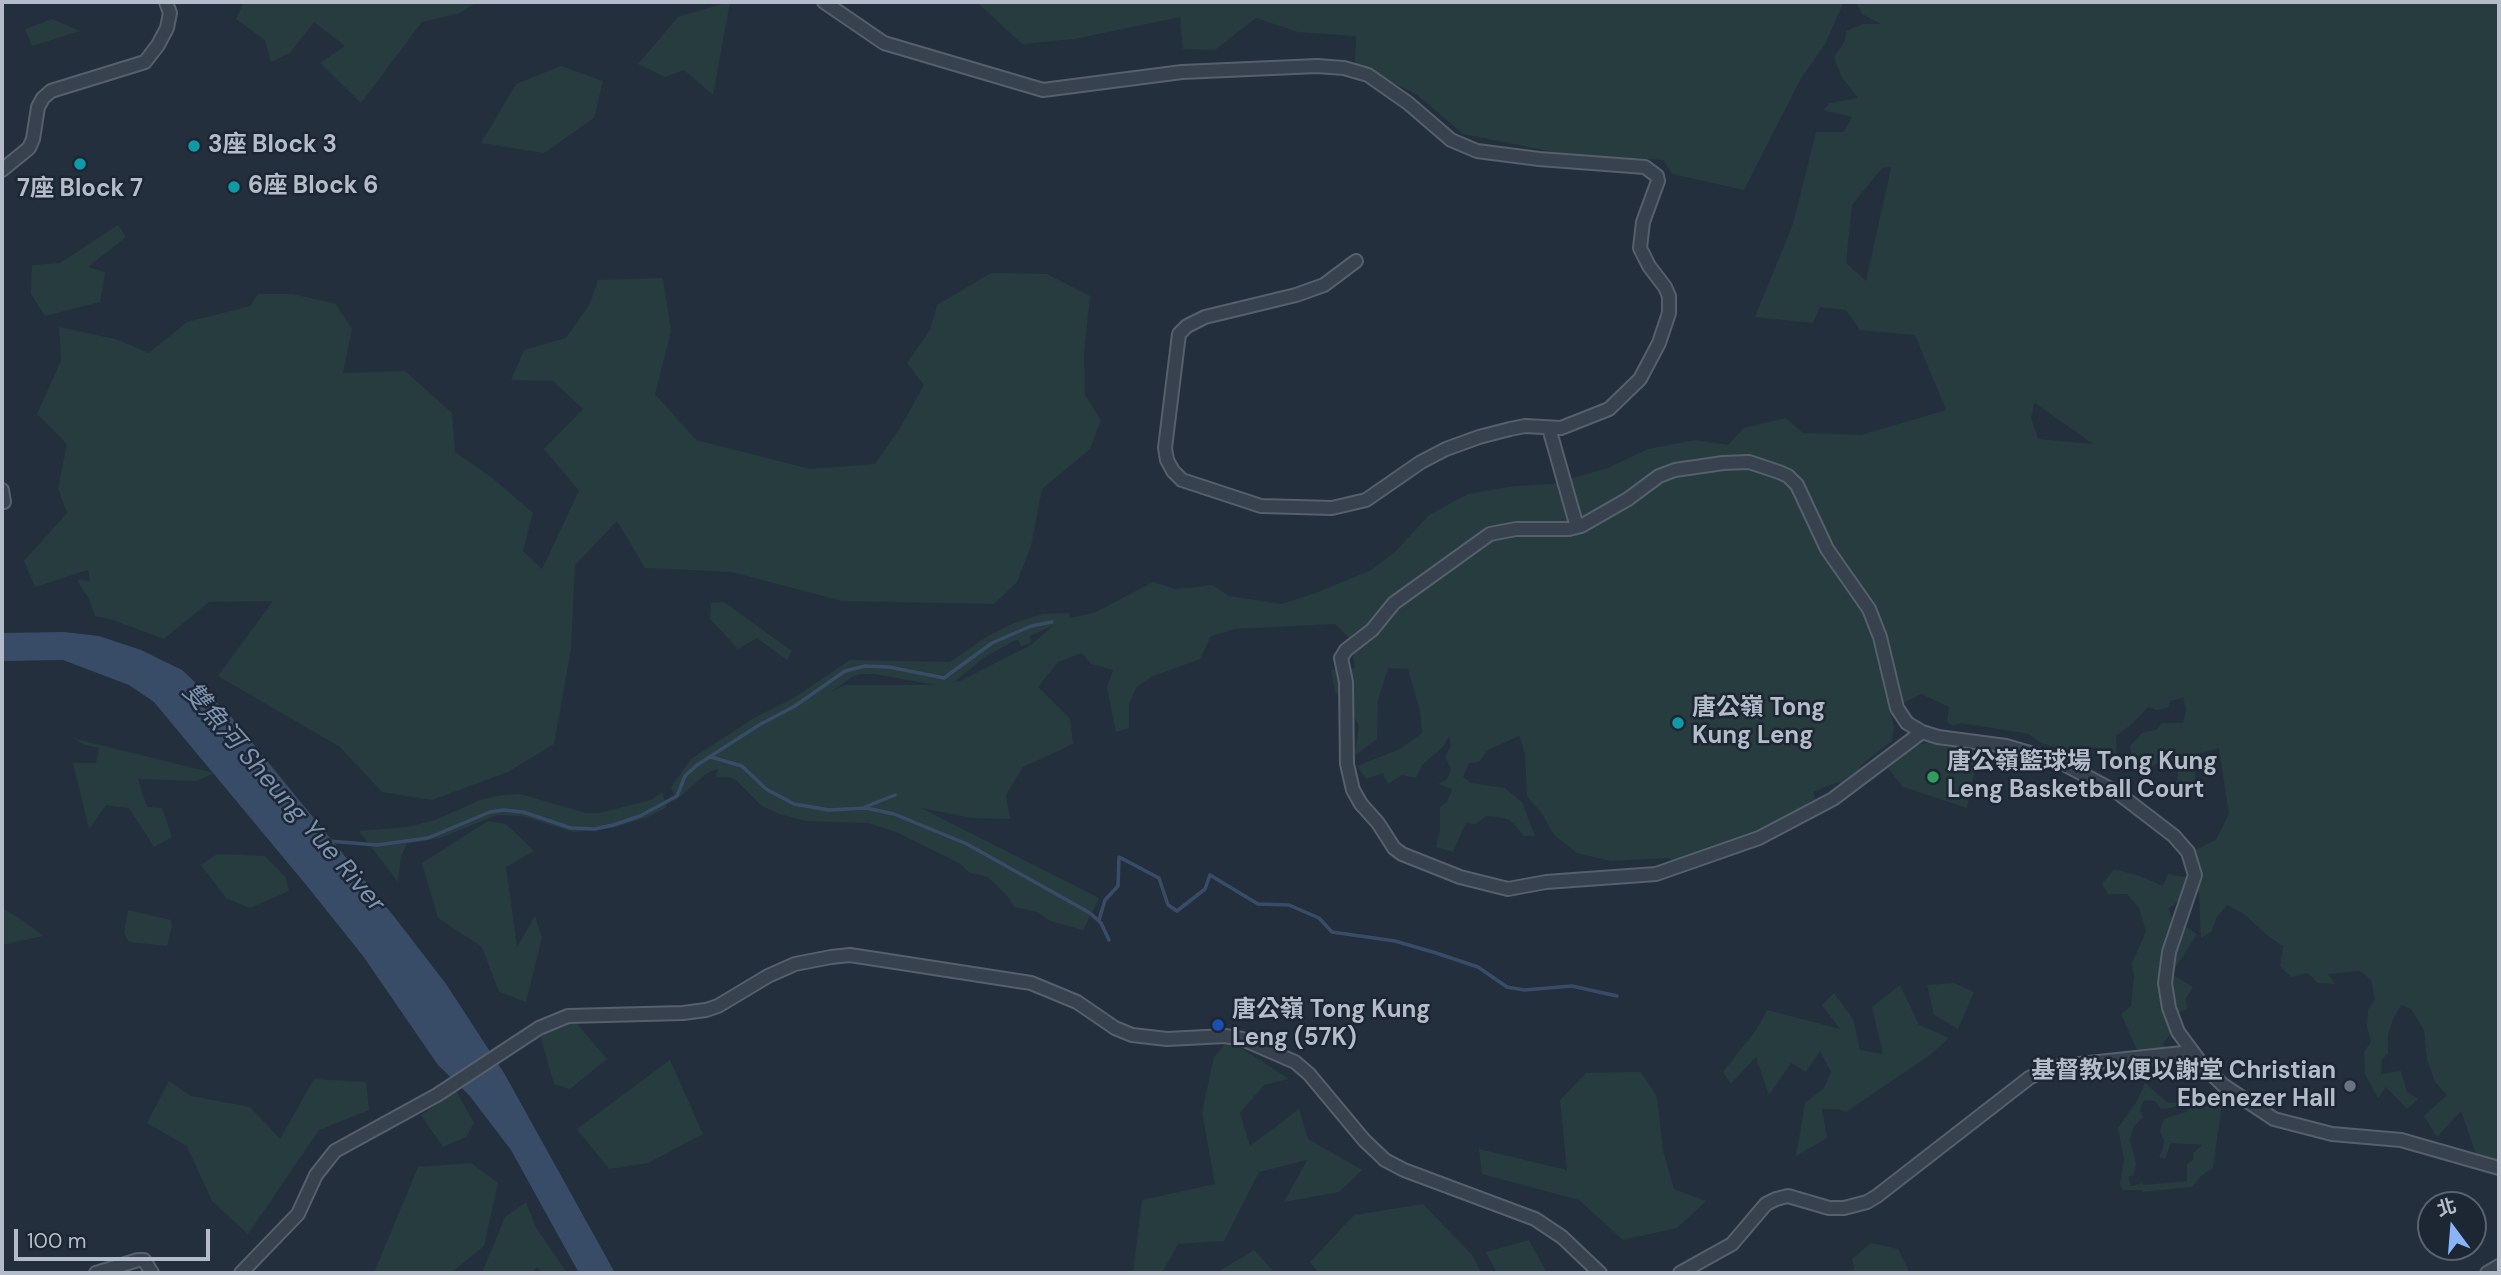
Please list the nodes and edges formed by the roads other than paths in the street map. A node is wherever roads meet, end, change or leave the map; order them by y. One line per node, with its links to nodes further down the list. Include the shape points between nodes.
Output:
1 (166, 2): 3 (street, via 170,13 167,28 145,62 51,91 38,107 29,148)
2 (824, 2): 5 (street, via 884,43 1043,90 1182,72 1344,68 1368,75 1451,140 1477,151 1651,170 1658,181 1643,222 1640,248 1669,296 1659,344 1640,379 1609,409 1561,428)
3 (2, 170)
4 (1356, 261): 5 (street, via 1324,285 1205,317 1179,334 1165,448 1167,460 1182,480 1261,506 1332,508 1366,500 1421,461 1479,437 1525,426)
5 (1549, 428): 6 (street)
6 (1577, 527): 7 (street, via 1675,470 1749,462 1788,476 1797,485 1827,548 1869,609 1902,718); 7 (street, via 1490,534 1394,603 1372,630 1342,654 1349,778 1361,804 1402,854 1460,877 1508,889 1656,874 1759,838 1797,818 1836,797)
7 (1922, 732): 8 (street, via 2006,746 2060,762 2118,793 2183,844 2195,875 2169,952 2165,983 2172,1018)
8 (2192, 1052): 9 (street, via 2223,1085 2274,1119 2332,1134 2401,1140); 15 (street, via 2046,1069 1867,1202 1829,1208 1788,1196 1776,1199 1732,1244)
9 (2499, 1168)
10 (2499, 1266): 16 (street)
11 (96, 1273): 12 (street, via 138,1260)
12 (152, 1273)
13 (242, 1273): 14 (street, via 298,1214 316,1175 335,1152 453,1085 554,1020 706,1010 795,964 850,955 1031,983 1077,1002 1132,1035 1241,1039 1295,1062 1309,1073 1385,1160 1535,1219)
14 (1600, 1273)
15 (1680, 1273)
16 (2487, 1273)

